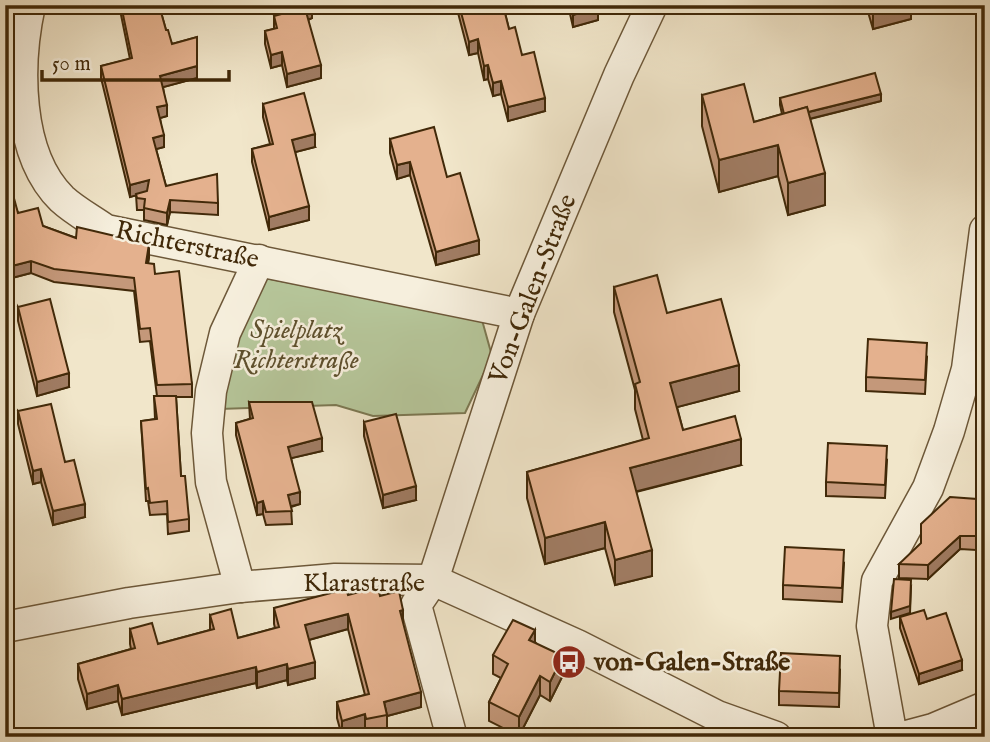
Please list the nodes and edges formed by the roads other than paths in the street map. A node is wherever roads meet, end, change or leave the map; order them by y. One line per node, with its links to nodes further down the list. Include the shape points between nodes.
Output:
1 (30, 5): 4 (street, Richterstraße, via 22,40 26,131 41,173 63,199 106,230)
2 (652, 5): 5 (street, Von-Galen-Straße)
3 (985, 230): 12 (street, via 967,369 949,431 928,488 877,581 872,626)
4 (259, 260): 5 (street, Richterstraße); 7 (street, via 225,333 211,391 208,433 211,482)
5 (519, 314): 6 (street, Von-Galen-Straße)
6 (433, 580): 7 (street, Klarastraße, via 335,579); 10 (street, Von-Galen-Straße, via 416,605); 11 (street, Klarastraße, via 717,716)
7 (240, 587): 8 (street, Klarastraße)
8 (5, 627)
9 (974, 719): 13 (street)
10 (451, 734)
11 (776, 737)
12 (892, 737)
13 (903, 737)

